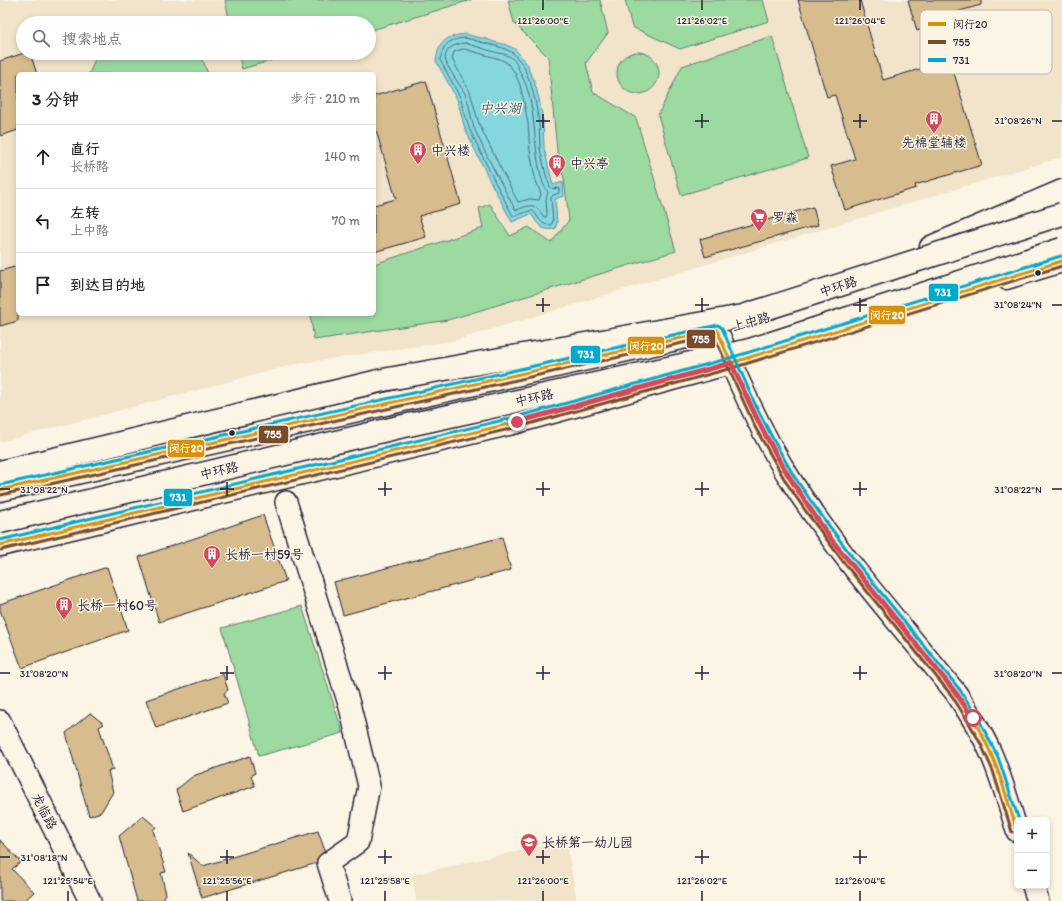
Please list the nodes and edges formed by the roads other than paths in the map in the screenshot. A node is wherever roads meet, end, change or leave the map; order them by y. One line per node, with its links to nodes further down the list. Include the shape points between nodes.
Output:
1 (1062, 191): 5 (main road, 上中路, via 770,317)
2 (1062, 214): 7 (main road, 中环路, bridge, via 743,316 382,380)
3 (1062, 249): 10 (main road, 中环路, bridge, via 750,350 395,428)
4 (1062, 261): 6 (main road)
5 (717, 330): 6 (street); 8 (main road, 上中路)
6 (731, 363): 11 (main road, via 517,422); 13 (street, via 769,442 813,513 973,718 989,749)
7 (0, 472)
8 (0, 490)
9 (286, 502): 16 (street, via 350,707 369,786 358,842 328,863)
10 (0, 522)
11 (0, 544)
12 (0, 721): 15 (street, 龙临路)
13 (1014, 821)
14 (1034, 889): 17 (street)
15 (90, 901)
16 (340, 901)
17 (1038, 901)

